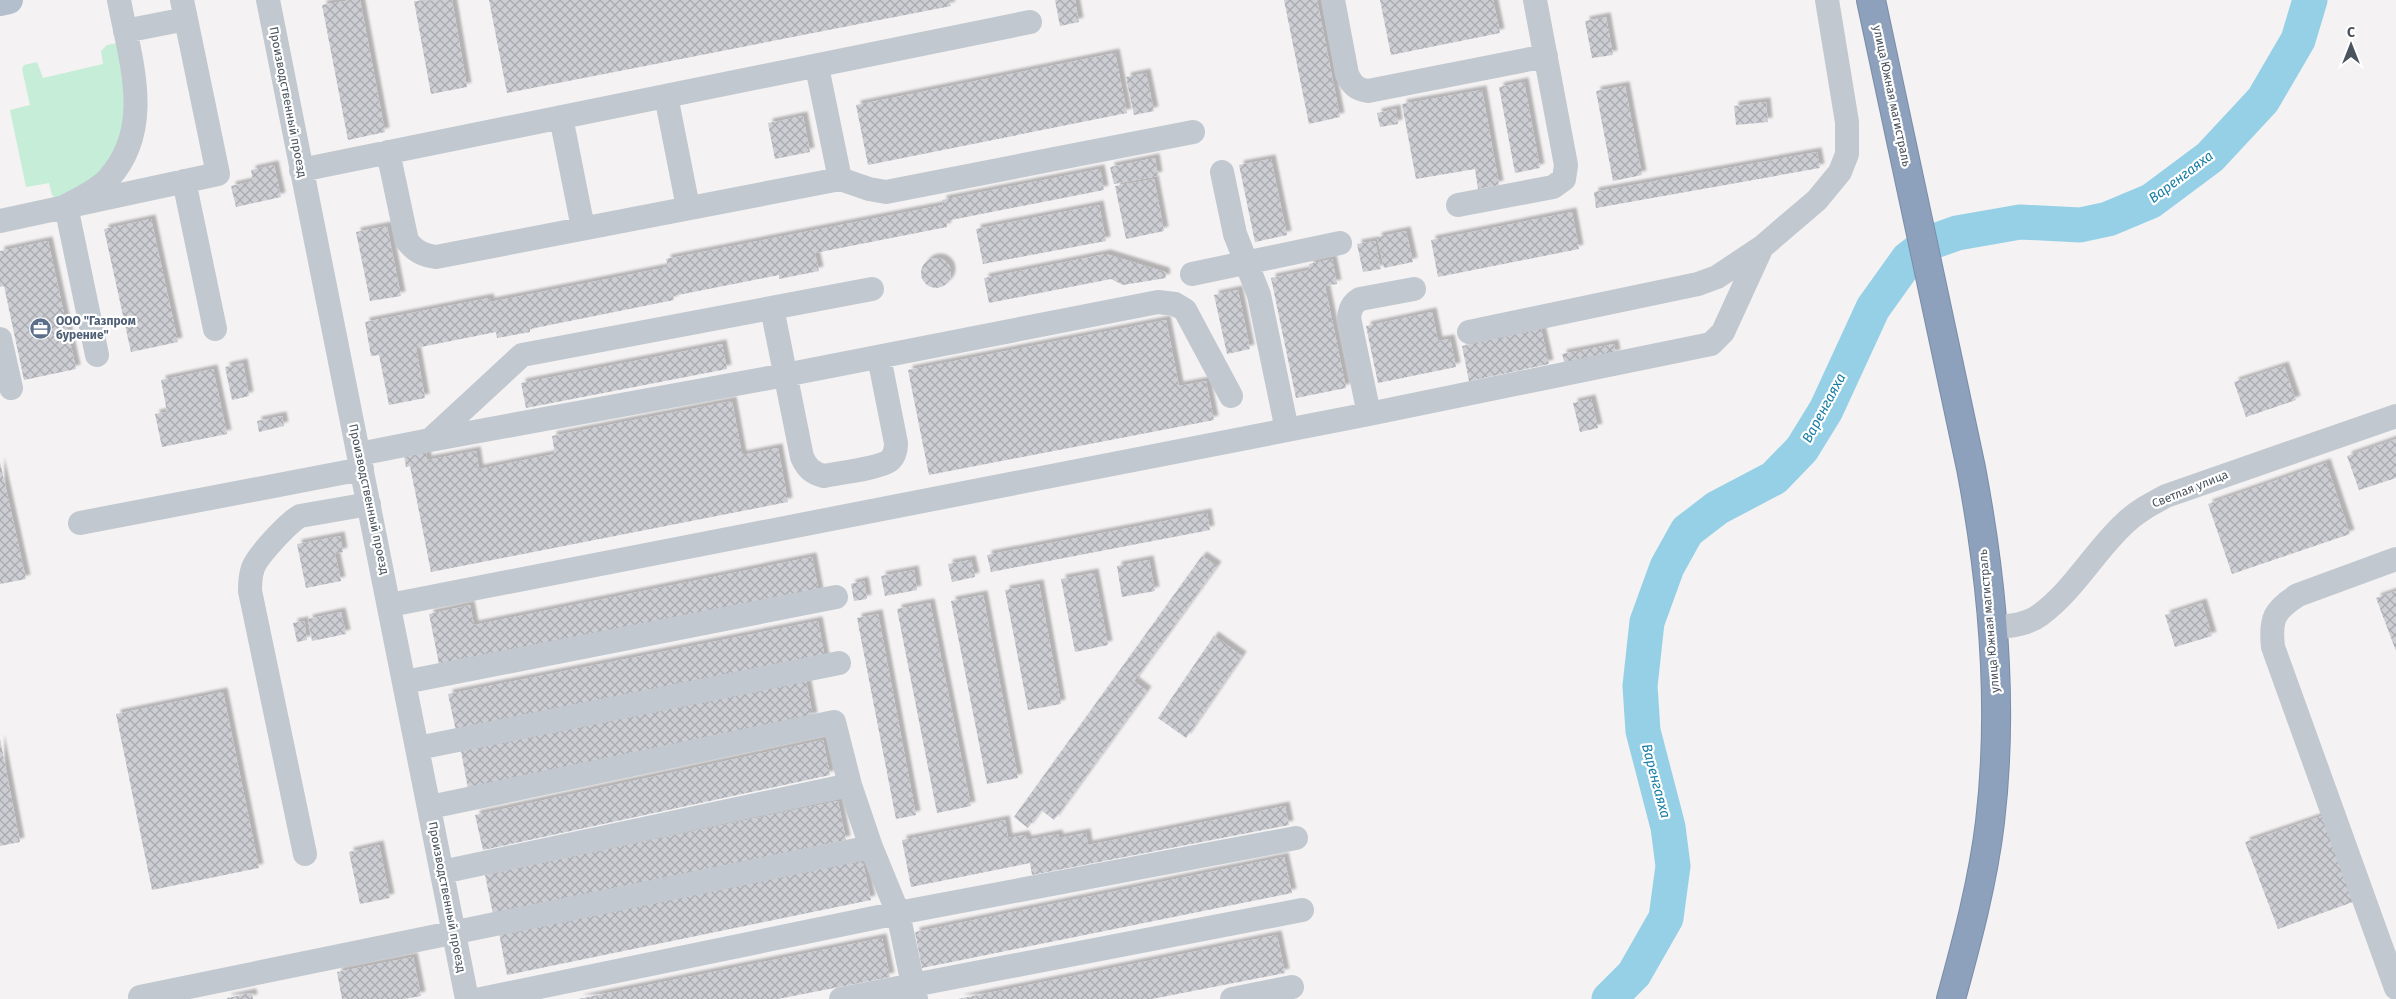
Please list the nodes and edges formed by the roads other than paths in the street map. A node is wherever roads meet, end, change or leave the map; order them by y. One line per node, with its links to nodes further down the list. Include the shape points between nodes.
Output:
1 (9, 0): 8 (main road)
2 (119, 0): 11 (street)
3 (268, 0): 18 (street, Производственный проезд)
4 (1333, 0): 12 (street, via 1347,74 1351,84 1359,89 1368,90)
5 (1535, 0): 12 (street)
6 (1827, 0): 28 (street, via 1848,122 1848,154 1840,172 1817,200)
7 (1871, 0): 52 (highway, улица Южная магистраль, via 1979,513)
8 (0, 2)
9 (184, 9): 11 (street); 21 (street, via 218,174)
10 (1030, 22): 13 (street)
11 (125, 31): 23 (street, via 136,89 134,130 118,165 107,180)
12 (1546, 56): 22 (street, via 1566,165 1564,179 1553,187)
13 (818, 67): 14 (street); 20 (street)
14 (666, 96): 15 (street); 24 (street)
15 (560, 117): 17 (street); 26 (street)
16 (1193, 132): 20 (street, via 886,192)
17 (388, 152): 18 (street); 26 (street, via 407,241 424,255 436,257)
18 (301, 170): 46 (street, Производственный проезд)
19 (1222, 172): 29 (street)
20 (840, 179): 24 (street)
21 (184, 181): 23 (street); 34 (street)
22 (1458, 205)
23 (66, 206): 25 (street); 37 (street)
24 (688, 207): 26 (street)
25 (0, 221)
26 (583, 228)
27 (1340, 243): 29 (street)
28 (1762, 248): 35 (street, via 1710,281); 42 (street, via 1723,332 1711,344)
29 (1246, 262): 30 (street); 44 (street, via 1259,295)
30 (1192, 274)
31 (872, 289): 33 (street)
32 (1414, 289): 42 (street, via 1360,298 1350,309 1349,318)
33 (772, 308): 39 (street); 45 (street, via 522,355)
34 (215, 329)
35 (1469, 332)
36 (0, 339): 40 (street)
37 (97, 355)
38 (879, 357): 39 (street); 39 (street, via 895,452 889,461 824,476 808,468 802,458); 41 (street, via 1158,302 1175,304 1185,310)
39 (785, 375): 45 (street)
40 (11, 388)
41 (1231, 396)
42 (1369, 414): 44 (street)
43 (2396, 416): 52 (street, Светлая улица, via 2166,496 2125,522 2040,615 2018,624)
44 (1287, 430): 51 (street)
45 (430, 440): 46 (street)
46 (361, 461): 47 (street, Производственный проезд); 48 (street)
47 (370, 504): 51 (street, Производственный проезд); 60 (street, via 300,516 290,522 254,566 250,578 250,591)
48 (80, 523)
49 (2396, 559): 66 (street, via 2298,595 2275,615 2271,631 2273,647)
50 (836, 598): 54 (street)
51 (390, 605): 54 (street, Производственный проезд)
52 (1992, 628): 73 (highway, улица Южная магистраль, via 1996,745 1990,822 1983,867)
53 (839, 663): 55 (street)
54 (405, 682): 55 (street, Производственный проезд)
55 (418, 748): 57 (street, Производственный проезд)
56 (850, 784): 57 (street, via 834,722); 59 (street); 61 (street)
57 (430, 807): 61 (street, Производственный проезд)
58 (1296, 838): 63 (street)
59 (871, 847): 63 (street); 64 (street)
60 (305, 854)
61 (442, 872): 64 (street, Производственный проезд)
62 (1302, 910): 67 (street)
63 (898, 913): 67 (street); 70 (street)
64 (454, 933): 68 (street); 69 (street, Производственный проезд)
65 (1292, 987): 72 (street)
66 (2396, 988)
67 (914, 992): 71 (street)
68 (140, 997)
69 (468, 999)
70 (481, 999)
71 (841, 999)
72 (1232, 999)
73 (1951, 999)

